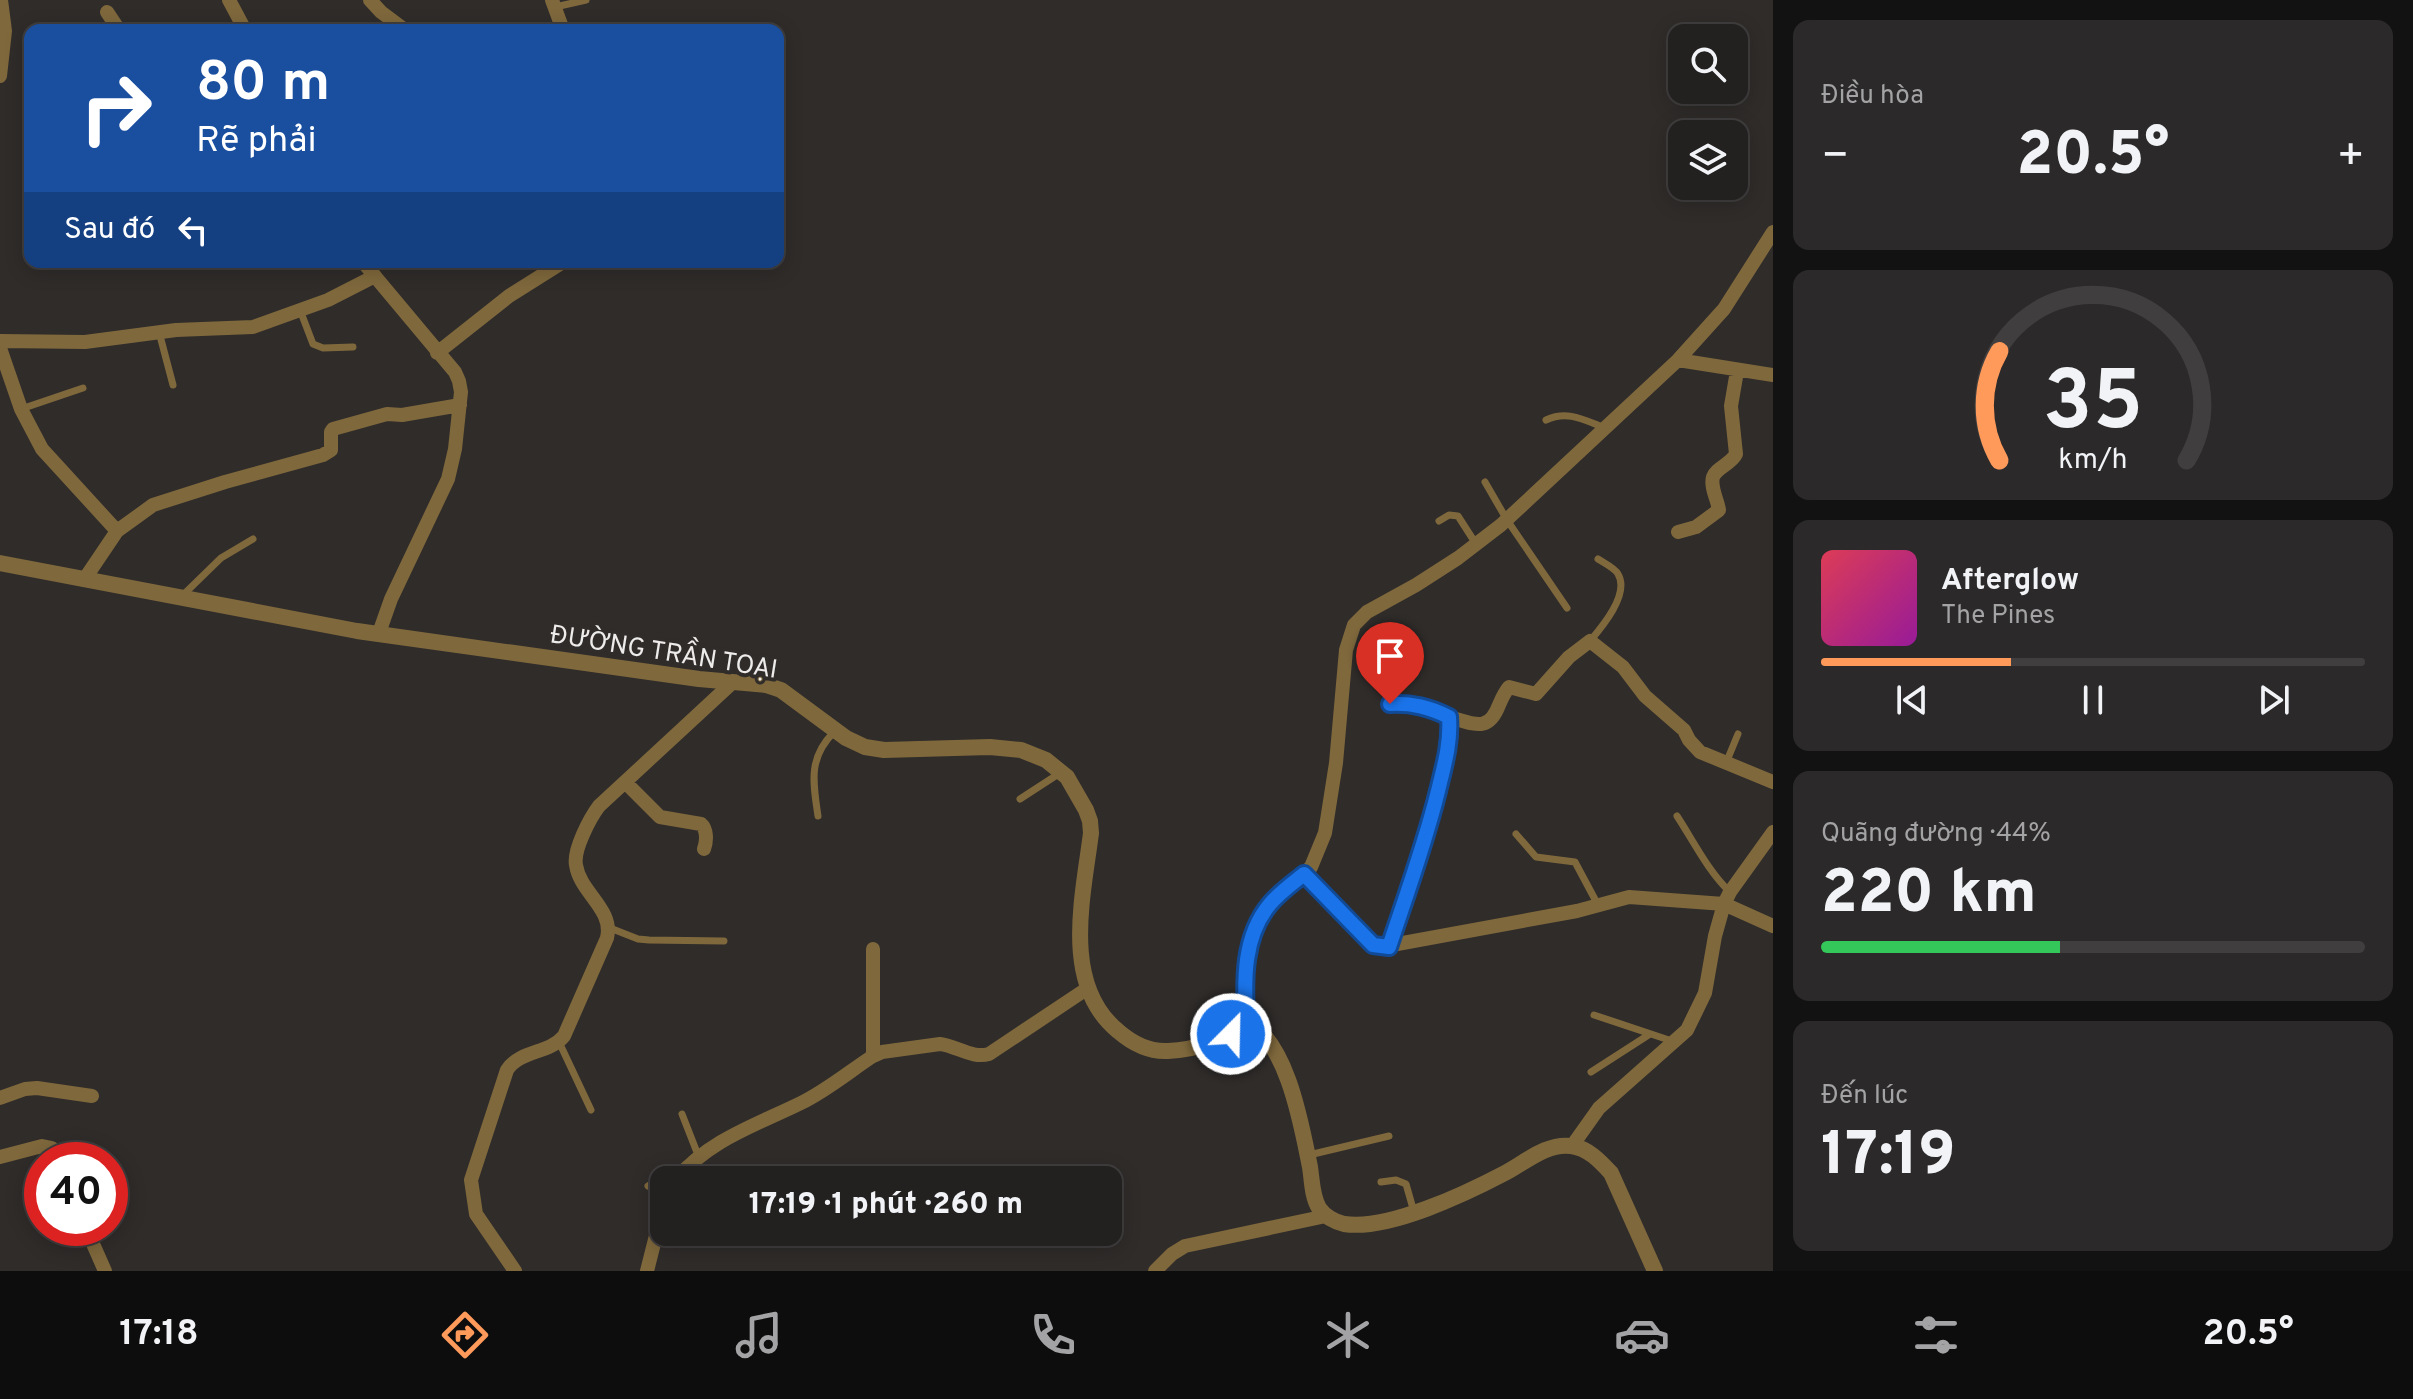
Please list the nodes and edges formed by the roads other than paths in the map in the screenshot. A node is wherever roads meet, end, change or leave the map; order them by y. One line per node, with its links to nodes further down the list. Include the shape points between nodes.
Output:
1 (1, 0): 11 (street, via 5,31)
2 (229, 0): 8 (street)
3 (370, 0): 9 (street)
4 (586, 0): 5 (lane)
5 (553, 4): 10 (street)
6 (107, 12): 7 (street)
7 (115, 24)
8 (242, 24)
9 (397, 24)
10 (561, 24)
11 (0, 76)
12 (1773, 232): 22 (street, via 1724,309)
13 (368, 268): 15 (street)
14 (553, 268): 21 (street)
15 (375, 276): 16 (street); 21 (street)
16 (300, 310): 17 (street, via 253,327); 19 (lane, via 313,344)
17 (159, 332): 18 (street, via 85,342); 25 (lane)
18 (0, 341)
19 (353, 347)
20 (0, 348): 28 (street)
21 (437, 353): 27 (street, via 459,381)
22 (1678, 360): 23 (street); 30 (street)
23 (1737, 371): 24 (street); 35 (street, via 1731,406 1736,454 1712,480 1719,510 1696,527)
24 (1773, 375)
25 (173, 385)
26 (83, 388): 28 (lane)
27 (460, 405): 34 (street, via 387,414 333,429 331,450 323,455 153,505); 43 (street, via 448,479)
28 (21, 409): 34 (street, via 42,449)
29 (1546, 420): 30 (lane, via 1571,415)
30 (1605, 428): 32 (street)
31 (1485, 482): 32 (lane)
32 (1507, 520): 37 (street); 42 (lane)
33 (1439, 521): 37 (lane, via 1458,516)
34 (117, 531): 40 (street)
35 (1678, 532)
36 (253, 539): 41 (lane, via 221,558)
37 (1476, 544): 60 (street, via 1354,625 1346,650 1325,833)
38 (1598, 559): 44 (lane, via 1616,571 1620,586 1611,616)
39 (0, 563): 40 (street, ĐƯỜNG TRẦN TOẠI)
40 (84, 580): 41 (street, ĐƯỜNG TRẦN TOẠI)
41 (181, 598): 43 (street, ĐƯỜNG TRẦN TOẠI)
42 (1567, 608)
43 (379, 633): 45 (street, ĐƯỜNG TRẦN TOẠI)
44 (1590, 641): 47 (street, via 1536,694 1509,687 1488,723); 50 (street, via 1623,667 1694,747)
45 (733, 682): 48 (street, ĐƯỜNG TRẦN TOẠI, via 781,690); 52 (street)
46 (1390, 704): 47 (street, via 1421,705)
47 (1449, 717): 66 (street, via 1449,743 1436,799)
48 (836, 730): 51 (street, ĐƯỜNG TRẦN TOẠI, via 865,747 884,750 1021,750); 55 (lane, via 813,768)
49 (1738, 734): 50 (lane)
50 (1726, 763): 53 (street)
51 (1062, 771): 54 (lane); 68 (street, via 1090,821 1080,916)
52 (625, 782): 59 (street, via 660,817 701,824); 64 (street, via 592,816 576,855 581,879)
53 (1773, 782)
54 (1020, 799)
55 (818, 816)
56 (1677, 816): 61 (lane)
57 (1773, 832): 61 (street)
58 (1516, 834): 62 (lane, via 1538,858 1575,862)
59 (704, 849)
60 (1304, 874): 66 (street, via 1373,945); 70 (street, via 1270,903 1250,942)
61 (1727, 898): 62 (street, via 1640,896); 63 (street); 73 (street, via 1705,993)
62 (1598, 905): 66 (street)
63 (1773, 926)
64 (610, 928): 65 (lane, via 638,939); 72 (street)
65 (724, 941)
66 (1389, 947)
67 (873, 949): 74 (street)
68 (1088, 988): 70 (street, via 1113,1027 1155,1052 1214,1042); 74 (street, via 989,1054 940,1044)
69 (1594, 1015): 71 (lane)
70 (1246, 1020): 84 (street, via 1256,1025 1285,1071)
71 (1650, 1034): 73 (lane); 75 (lane)
72 (559, 1042): 78 (lane); 93 (street, via 512,1062 472,1173 476,1214)
73 (1675, 1042): 81 (street, via 1599,1108)
74 (873, 1056): 83 (street, via 804,1102)
75 (1591, 1072)
76 (92, 1096): 77 (street, via 37,1088)
77 (0, 1098)
78 (591, 1110)
79 (682, 1114): 83 (lane)
80 (1389, 1136): 84 (lane)
81 (1572, 1146): 88 (street, via 1547,1149 1469,1191); 96 (street, via 1585,1149 1611,1173)
82 (24, 1151): 85 (street)
83 (698, 1155): 86 (street)
84 (1307, 1155): 89 (street, via 1316,1203)
85 (0, 1157)
86 (688, 1166)
87 (1381, 1182): 88 (lane, via 1406,1184)
88 (1414, 1212): 89 (street, via 1356,1224)
89 (1326, 1216): 95 (street, via 1185,1246)
90 (94, 1246): 92 (street)
91 (653, 1246): 94 (street)
92 (105, 1271)
93 (515, 1271)
94 (647, 1271)
95 (1155, 1271)
96 (1655, 1271)

